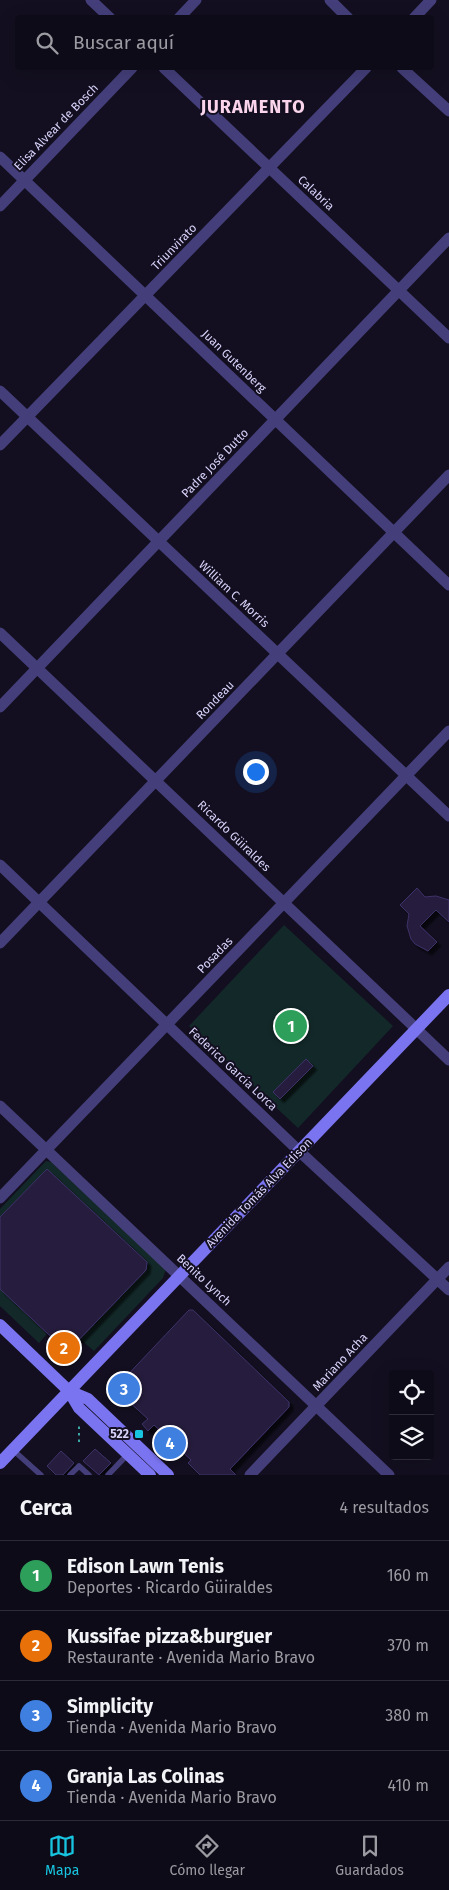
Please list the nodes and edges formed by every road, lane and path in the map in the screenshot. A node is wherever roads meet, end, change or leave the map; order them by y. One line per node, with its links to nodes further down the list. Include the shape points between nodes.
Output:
1 (92, 0): 5 (street)
2 (196, 0): 6 (street)
3 (330, 0): 7 (street)
4 (430, 0): 8 (street)
5 (107, 15)
6 (182, 15)
7 (345, 15)
8 (417, 15)
9 (130, 70): 16 (street, Elisa Alvear de Bosch)
10 (166, 70): 15 (street, Calabria)
11 (364, 70): 15 (street, Triunvirato)
12 (404, 70): 13 (street)
13 (449, 111)
14 (0, 157): 16 (street, Juan Gutenberg)
15 (270, 168): 19 (street, Calabria); 20 (street, Triunvirato)
16 (25, 180): 17 (street, Elisa Alvear de Bosch); 20 (street, Juan Gutenberg)
17 (0, 206)
18 (449, 238): 19 (street, Padre José Dutto)
19 (399, 290): 21 (street, Calabria); 24 (street, Padre José Dutto)
20 (146, 296): 23 (street, Triunvirato); 24 (street, Juan Gutenberg)
21 (449, 338)
22 (0, 392): 23 (street, William C. Morris)
23 (27, 417): 25 (street, Triunvirato); 28 (street, William C. Morris)
24 (275, 419): 27 (street, Juan Gutenberg); 28 (street, Padre José Dutto)
25 (0, 445)
26 (449, 475): 27 (street, Rondeau)
27 (394, 532): 29 (street, Juan Gutenberg); 31 (street, Rondeau)
28 (158, 541): 31 (street, William C. Morris); 32 (street, Padre José Dutto)
29 (449, 585)
30 (0, 633): 32 (street, Ricardo Güiraldes)
31 (278, 654): 35 (street, William C. Morris); 36 (street, Rondeau)
32 (37, 668): 33 (street, Padre José Dutto); 36 (street, Ricardo Güiraldes)
33 (0, 707)
34 (449, 731): 35 (street, Posadas)
35 (406, 775): 37 (street, William C. Morris); 40 (street, Posadas)
36 (156, 781): 39 (street, Rondeau); 40 (street, Ricardo Güiraldes)
37 (449, 816)
38 (0, 865): 39 (street, Federico García Lorca)
39 (39, 902): 41 (street, Rondeau); 43 (street, Federico García Lorca)
40 (284, 903): 43 (street, Posadas); 44 (street, Ricardo Güiraldes)
41 (0, 943)
42 (449, 995): 44 (main road, Avenida Tomás Alva Edison)
43 (166, 1025): 47 (street, Posadas); 48 (street, Federico García Lorca)
44 (416, 1029): 45 (street, Ricardo Güiraldes); 48 (main road, Avenida Tomás Alva Edison)
45 (449, 1060)
46 (0, 1106): 47 (street, Benito Lynch)
47 (46, 1151): 49 (street, Posadas); 51 (street, Benito Lynch)
48 (299, 1151): 51 (main road, Avenida Tomás Alva Edison); 52 (street, Federico García Lorca)
49 (0, 1198)
50 (449, 1267): 52 (street, Mariano Acha)
51 (180, 1276): 57 (main road, Avenida Tomás Alva Edison); 58 (street, Benito Lynch)
52 (438, 1279): 53 (street, Federico García Lorca); 58 (street, Mariano Acha)
53 (449, 1290)
54 (0, 1326): 57 (main road)
55 (107, 1387): 56 (path)
56 (111, 1387)
57 (69, 1391): 61 (main road, Avenida Tomás Alva Edison); 62 (main road, via 79,1408); 69 (main road, via 88,1399)
58 (317, 1407): 70 (street, Mariano Acha); 71 (street, Benito Lynch)
59 (80, 1424): 60 (path)
60 (79, 1442)
61 (13, 1450): 63 (main road, Avenida Tomás Alva Edison); 64 (lane)
62 (128, 1454): 67 (lane); 68 (main road)
63 (0, 1463)
64 (41, 1475)
65 (70, 1475): 66 (lane, via 79,1466)
66 (89, 1475)
67 (108, 1475)
68 (150, 1475)
69 (168, 1475)
70 (250, 1475)
71 (389, 1475)

